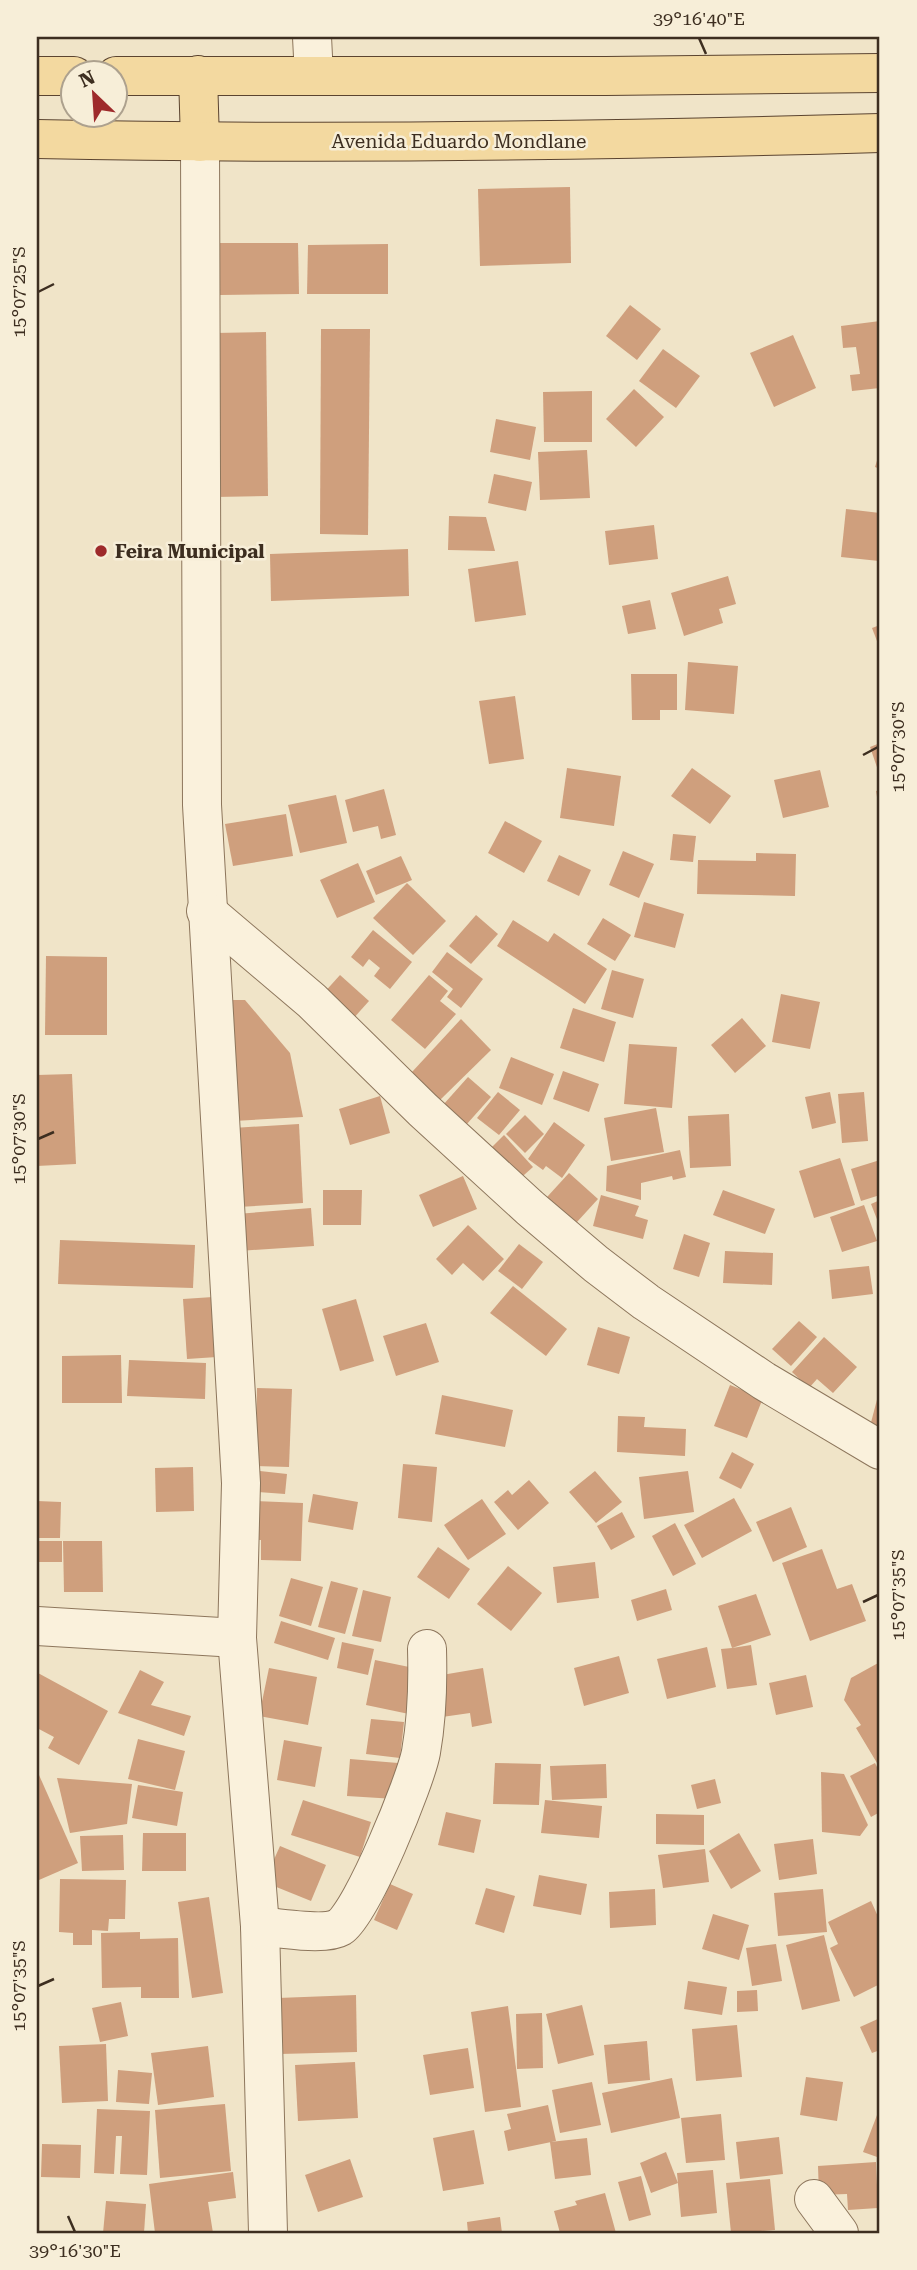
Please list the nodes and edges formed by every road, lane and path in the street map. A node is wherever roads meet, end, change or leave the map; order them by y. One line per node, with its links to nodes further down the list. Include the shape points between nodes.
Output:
1 (312, 37): 7 (street)
2 (880, 73): 7 (main road)
3 (198, 75): 6 (main road); 7 (main road); 10 (main road)
4 (37, 76): 5 (main road)
5 (60, 76)
6 (130, 76)
7 (314, 76)
8 (880, 133): 10 (main road, Avenida Eduardo Mondlane, via 631,140)
9 (37, 139): 10 (main road, Avenida Eduardo Mondlane)
10 (200, 142): 11 (street)
11 (206, 911): 12 (street, via 312,1001 423,1110 596,1264 764,1381); 14 (street, via 241,1483)
12 (880, 1450)
13 (37, 1626): 14 (street)
14 (237, 1638): 16 (street)
15 (427, 1650): 16 (street, via 421,1754 382,1858 352,1912 342,1926 329,1931)
16 (260, 1926): 18 (street)
17 (814, 2199): 19 (street)
18 (268, 2233)
19 (839, 2233)

